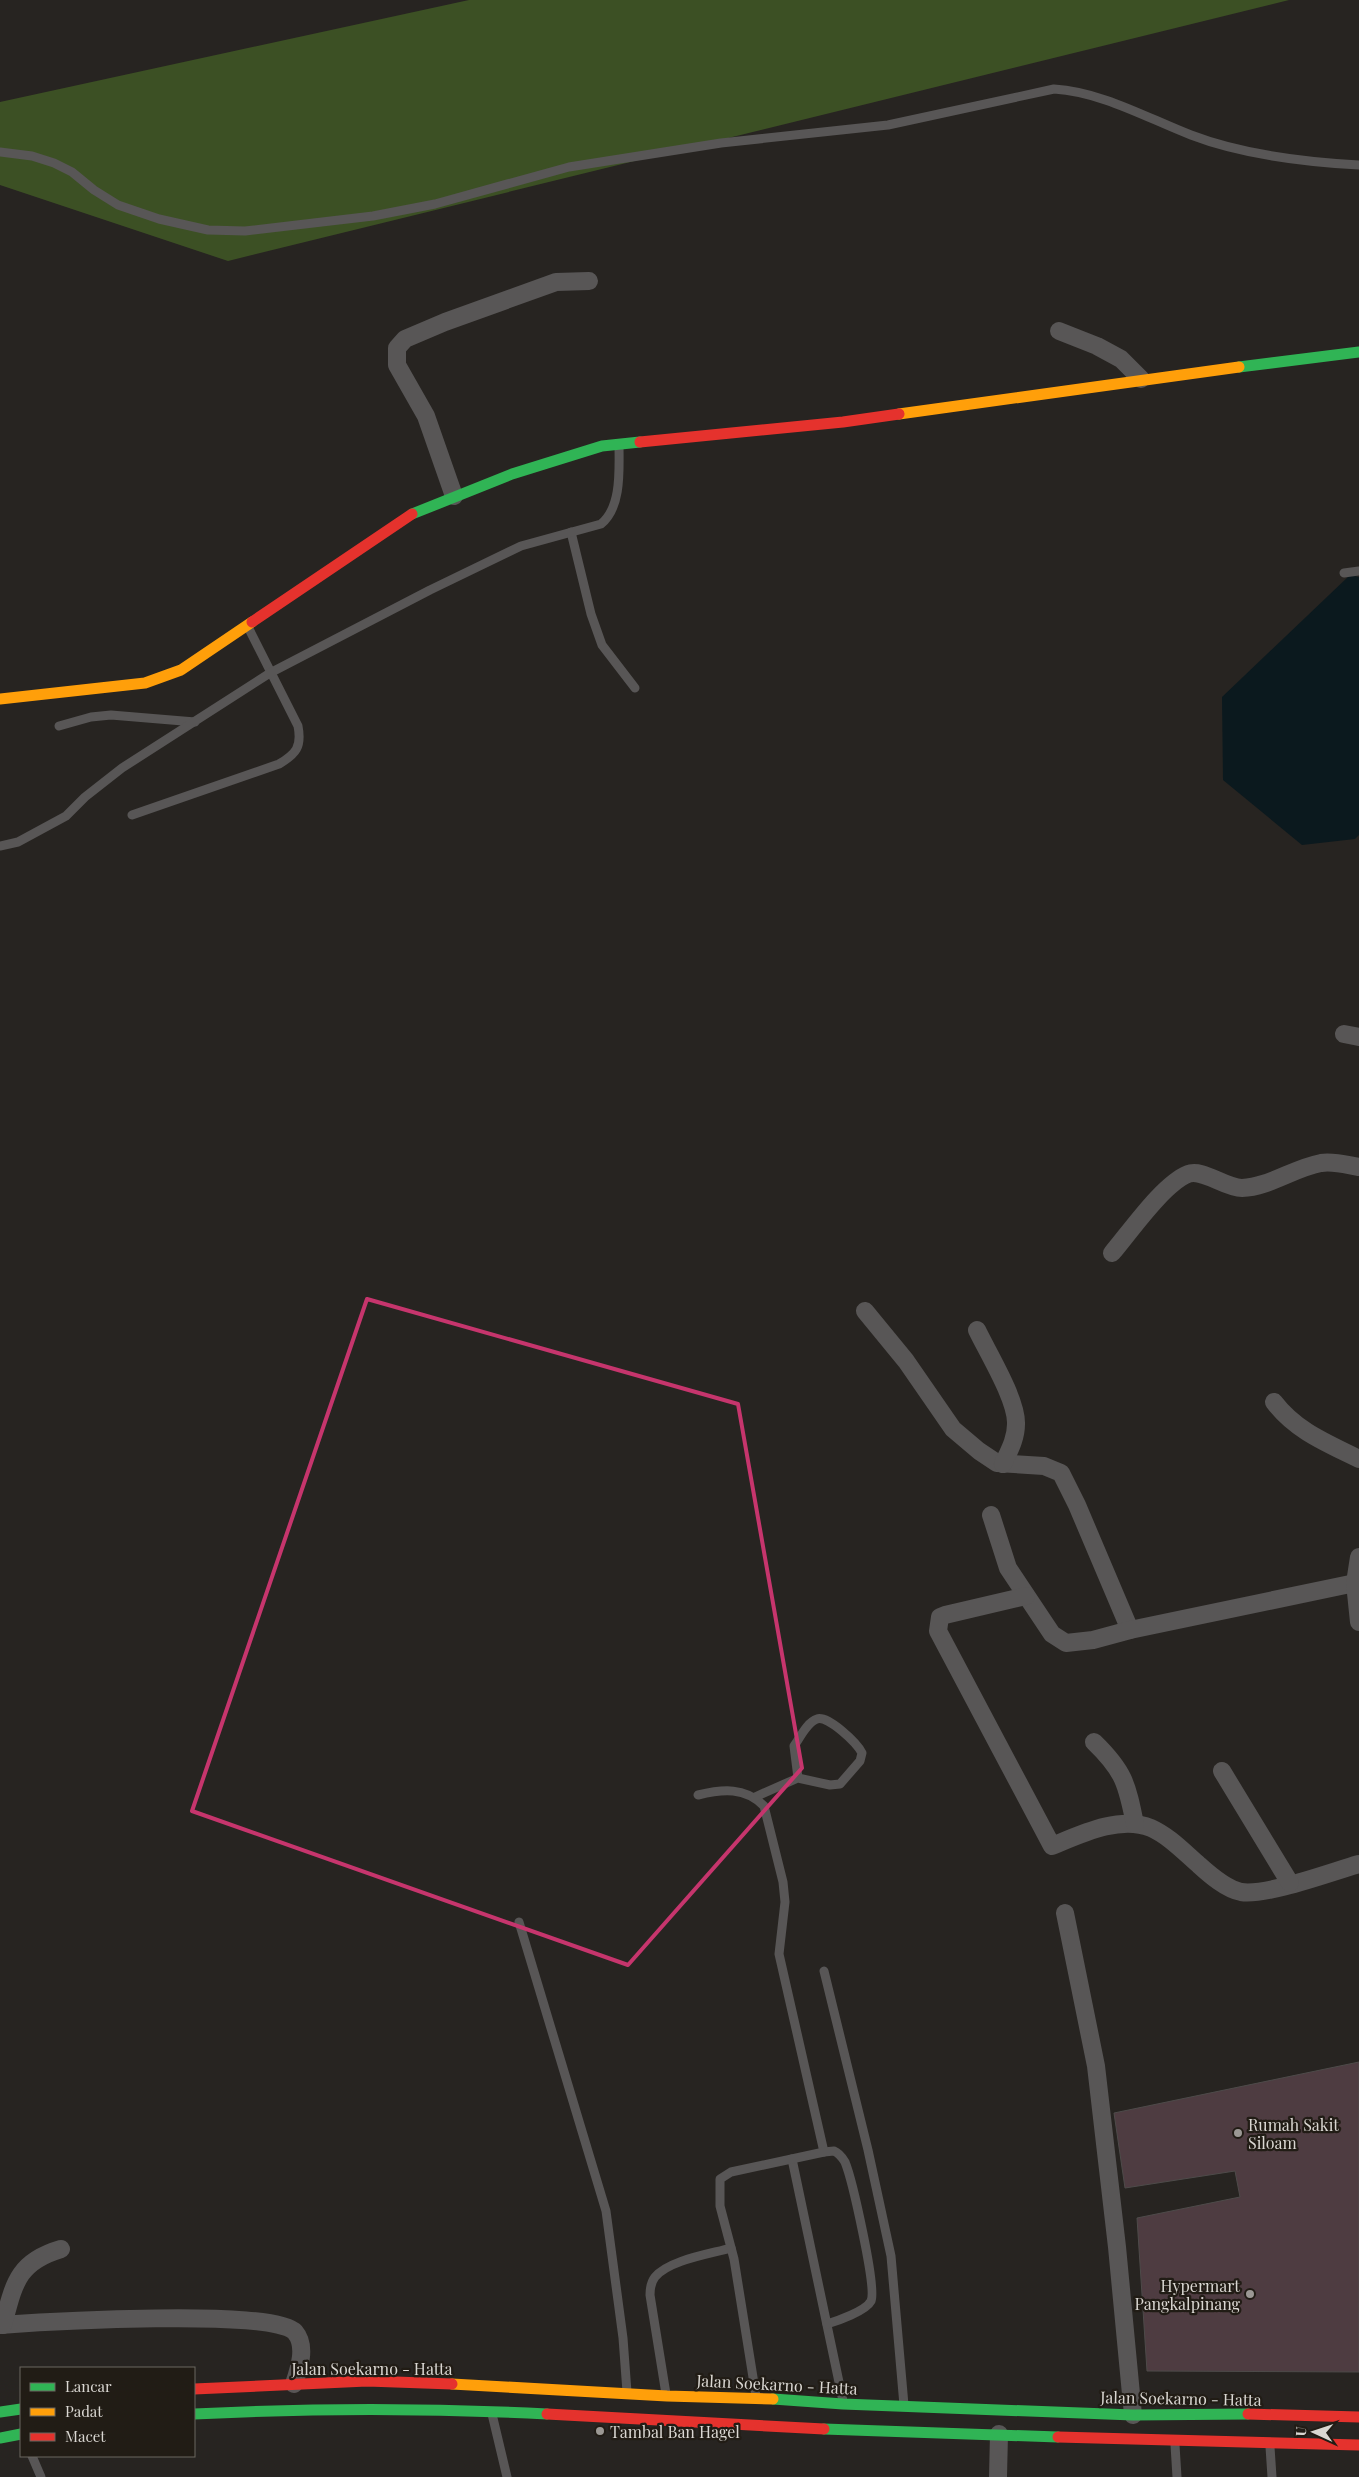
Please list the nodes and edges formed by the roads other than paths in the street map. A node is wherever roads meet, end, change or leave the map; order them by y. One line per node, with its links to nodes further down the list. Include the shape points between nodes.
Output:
1 (0, 152): 2 (lane, via 54,163 118,205 159,219 208,230 245,230 373,216 435,204 569,167 721,143 888,125 1054,89 1072,90 1193,136 1247,150)
2 (1359, 165)
3 (589, 281): 8 (street, via 556,282 405,339 397,348 397,365 426,416)
4 (1059, 331): 6 (street, via 1097,346 1121,360)
5 (1359, 352): 6 (main road)
6 (1141, 379): 7 (main road, via 843,422)
7 (619, 445): 8 (main road, via 602,446); 9 (lane, via 618,487 610,514 601,524)
8 (454, 496): 12 (main road, via 413,513)
9 (571, 532): 13 (lane, via 520,546); 14 (lane, via 602,645)
10 (1359, 571): 11 (lane)
11 (1344, 573)
12 (247, 624): 13 (lane); 15 (main road, via 181,670 145,683)
13 (270, 673): 16 (lane); 18 (lane, via 298,726 296,754 279,764)
14 (635, 688)
15 (0, 699)
16 (195, 722): 17 (lane, via 111,714); 19 (lane, via 122,768 66,816 18,842)
17 (59, 726)
18 (132, 815)
19 (0, 846)
20 (1359, 1166): 21 (street, via 1320,1164 1245,1188 1231,1187 1200,1174 1188,1174 1169,1186)
21 (1112, 1253)
22 (865, 1311): 26 (street, via 906,1361 953,1429 993,1461)
23 (977, 1330): 26 (street, via 1016,1414 1013,1443)
24 (1274, 1402): 25 (street, via 1309,1434)
25 (1359, 1459)
26 (1003, 1464): 32 (street, via 1044,1466 1061,1473)
27 (991, 1515): 30 (street, via 1008,1568)
28 (1358, 1561): 29 (street)
29 (1355, 1583): 31 (street); 32 (street)
30 (1026, 1596): 32 (street, via 1052,1634 1062,1642 1082,1642); 38 (street, via 942,1616 938,1628 942,1640 1052,1846 1098,1829)
31 (1359, 1622)
32 (1130, 1630)
33 (1094, 1742): 38 (street, via 1123,1776)
34 (1222, 1771): 40 (street)
35 (798, 1778): 35 (lane, via 840,1784 860,1761 862,1753 827,1720 819,1718 812,1721 794,1746); 37 (lane)
36 (698, 1795): 37 (lane, via 733,1790)
37 (755, 1797): 44 (lane, via 764,1806 783,1882 779,1954)
38 (1135, 1824): 40 (street, via 1162,1834 1205,1870 1238,1891)
39 (1359, 1864): 40 (street)
40 (1290, 1884)
41 (1065, 1913): 61 (street, via 1096,2066)
42 (519, 1922): 52 (lane, via 606,2211)
43 (824, 1971): 55 (lane, via 891,2256)
44 (824, 2152): 45 (lane); 48 (lane, via 837,2152 844,2161 872,2293 865,2307)
45 (792, 2159): 46 (lane, via 731,2172 720,2179 720,2206); 48 (lane)
46 (731, 2248): 53 (lane, via 674,2264 654,2277 650,2295); 59 (lane)
47 (62, 2249): 49 (street, via 34,2260 22,2272 13,2288)
48 (826, 2324): 54 (lane)
49 (2, 2325): 50 (street, via 178,2318 281,2325 293,2330 300,2340 301,2357)
50 (294, 2384): 51 (main road, Jalan Soekarno - Hatta); 52 (main road, Jalan Soekarno - Hatta, via 367,2381)
51 (195, 2389)
52 (627, 2394): 53 (main road, Jalan Soekarno - Hatta)
53 (666, 2396): 59 (main road, Jalan Soekarno - Hatta)
54 (843, 2404): 55 (main road, Jalan Soekarno - Hatta); 59 (main road, Jalan Soekarno - Hatta)
55 (904, 2405): 61 (main road, Jalan Soekarno - Hatta)
56 (20, 2409): 58 (main road)
57 (492, 2411): 59 (main road, Jalan Soekarno - Hatta); 60 (main road, Jalan Soekarno - Hatta, via 291,2409); 71 (lane)
58 (0, 2412)
59 (755, 2412): 64 (main road, Jalan Soekarno - Hatta)
60 (195, 2414)
61 (1133, 2415): 62 (main road, Jalan Soekarno - Hatta, via 1195,2413)
62 (1359, 2417)
63 (20, 2434): 65 (main road)
64 (999, 2434): 66 (main road, Jalan Soekarno - Hatta); 72 (street)
65 (0, 2438)
66 (1175, 2442): 67 (main road, Jalan Soekarno - Hatta); 73 (lane)
67 (1270, 2444): 68 (main road, Jalan Soekarno - Hatta); 74 (lane)
68 (1359, 2445)
69 (32, 2457): 70 (lane)
70 (41, 2477)
71 (507, 2477)
72 (998, 2477)
73 (1177, 2477)
74 (1272, 2477)

